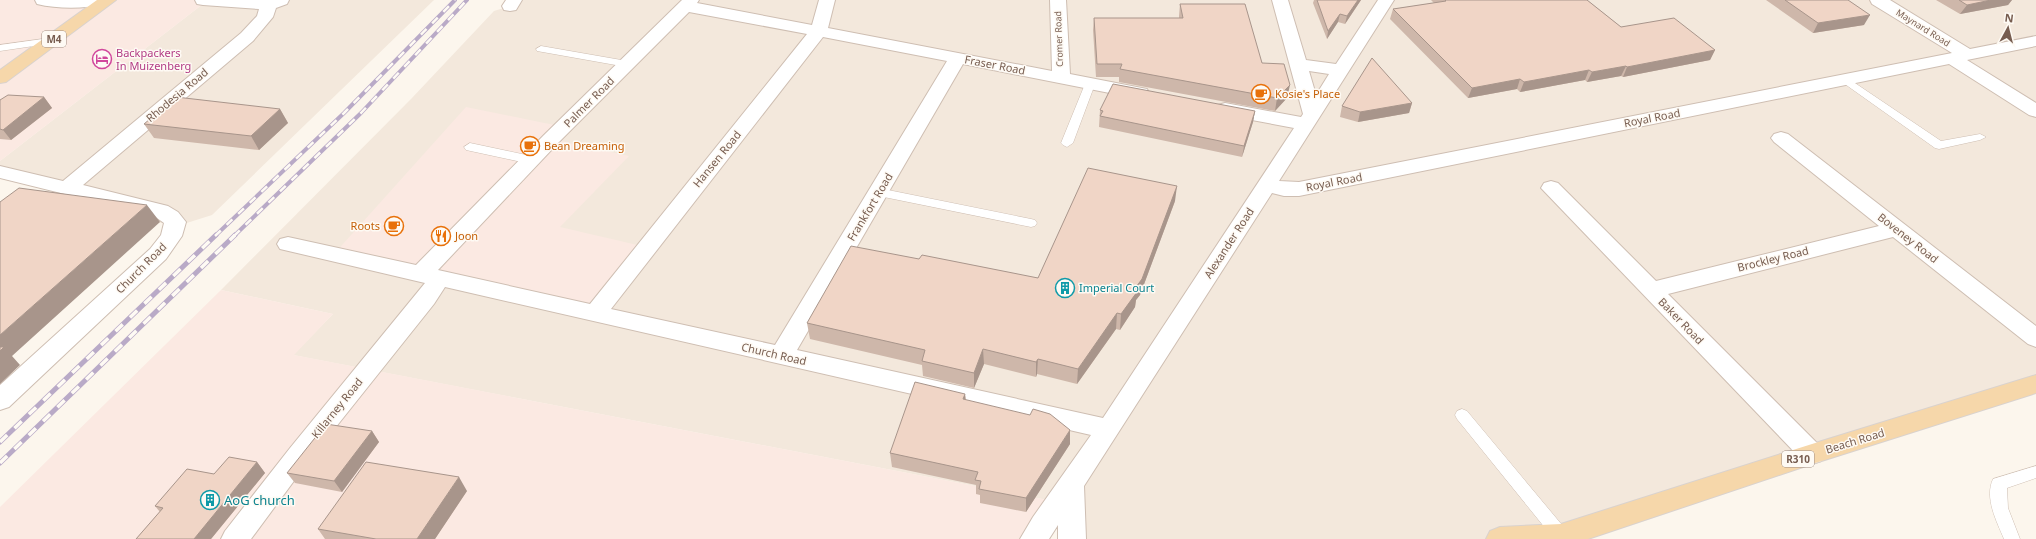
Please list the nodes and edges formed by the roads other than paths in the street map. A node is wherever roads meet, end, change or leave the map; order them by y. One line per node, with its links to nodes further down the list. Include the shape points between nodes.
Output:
1 (43, 0): 2 (street)
2 (99, 0)
3 (108, 0): 13 (main road, M4)
4 (203, 0): 10 (street)
5 (827, 0): 12 (street, Hansen Road)
6 (1058, 0): 24 (street, Cromer Road)
7 (1280, 0): 17 (street)
8 (1386, 0): 22 (street, Alexander Road)
9 (1878, 0): 18 (street, Maynard Road)
10 (275, 3): 39 (street, Rhodesia Road, via 247,37)
11 (688, 3): 12 (street, Fraser Road); 20 (street, Palmer Road)
12 (819, 31): 19 (street, Fraser Road); 47 (street, Hansen Road)
13 (50, 41): 15 (lane); 23 (main road, M4)
14 (2036, 42): 18 (street, Royal Road)
15 (0, 48)
16 (541, 50): 20 (lane)
17 (1295, 50): 21 (street); 31 (street)
18 (1960, 57): 25 (street, Royal Road); 30 (street, Maynard Road)
19 (958, 58): 24 (street, Fraser Road); 41 (street, Frankfort Road)
20 (627, 64): 36 (street, Palmer Road)
21 (1308, 65): 22 (street); 27 (street)
22 (1340, 70): 27 (street, Alexander Road)
23 (0, 78)
24 (1061, 78): 26 (street, Fraser Road)
25 (1846, 80): 32 (lane, via 1939,145); 38 (street, Royal Road, via 1299,189)
26 (1090, 84): 28 (street, Fraser Road); 34 (lane)
27 (1325, 91): 31 (street, Alexander Road)
28 (1159, 97)
29 (1205, 106): 31 (street)
30 (2036, 111)
31 (1308, 119): 38 (street, Alexander Road)
32 (1980, 136)
33 (1781, 138): 43 (street, Boveney Road)
34 (1067, 143)
35 (470, 146): 36 (lane)
36 (531, 160): 45 (street, Palmer Road)
37 (0, 172): 39 (street, Church Road)
38 (1267, 185): 53 (street, Alexander Road)
39 (67, 188): 51 (street, Church Road, via 160,211 175,222 174,227 171,236 158,254)
40 (1551, 188): 46 (street, Baker Road)
41 (878, 192): 42 (lane); 49 (street, Frankfort Road)
42 (1031, 222)
43 (1896, 229): 46 (street, Brockley Road); 48 (street, Boveney Road)
44 (288, 244): 45 (street, Church Road)
45 (430, 276): 47 (street, Church Road); 58 (street, Killarney Road, via 426,298 299,455)
46 (1651, 290): 54 (street, Baker Road)
47 (595, 313): 49 (street, Church Road)
48 (2036, 338)
49 (781, 356): 53 (street, Church Road)
50 (2036, 384): 54 (main road, Beach Road / R310)
51 (0, 400)
52 (1462, 416): 57 (lane)
53 (1108, 429): 56 (street, Alexander Road)
54 (1812, 454): 57 (main road, Beach Road / R310)
55 (2036, 472): 62 (lane, via 1999,484 2000,508)
56 (1071, 486): 59 (street, Alexander Road); 60 (street)
57 (1559, 538): 61 (main road, Beach Road / R310)
58 (235, 539)
59 (1034, 539)
60 (1072, 539)
61 (1500, 539)
62 (2012, 539)

